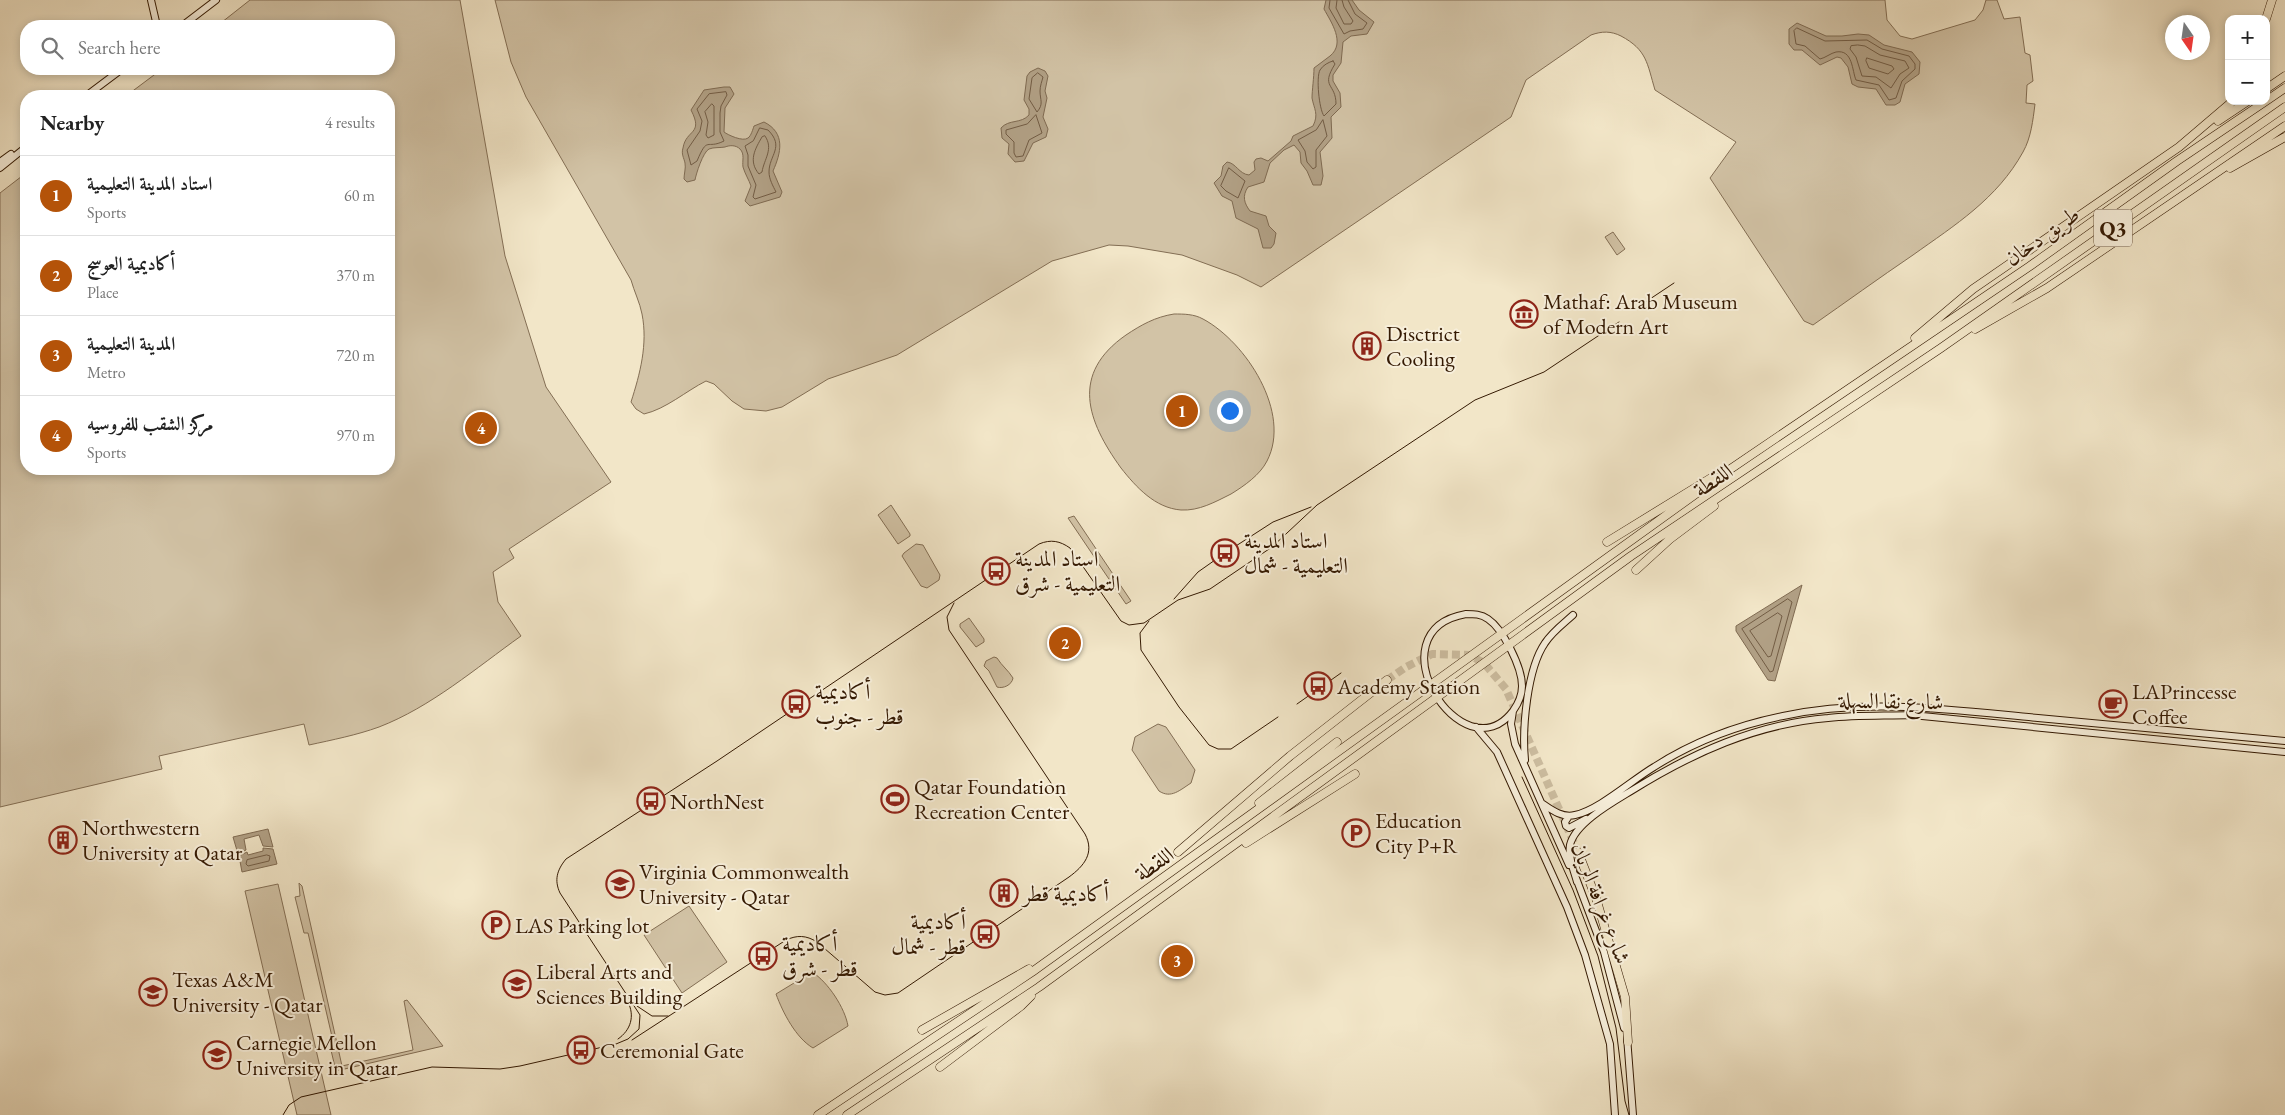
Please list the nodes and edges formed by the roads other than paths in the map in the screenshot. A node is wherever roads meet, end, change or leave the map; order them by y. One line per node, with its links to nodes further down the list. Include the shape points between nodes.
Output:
1 (151, 0): 6 (street)
2 (211, 0): 7 (street)
3 (216, 0): 8 (street)
4 (2272, 0): 5 (main road)
5 (2267, 15)
6 (156, 20)
7 (187, 20)
8 (188, 20)
9 (114, 75): 14 (street)
10 (119, 75): 15 (street)
11 (2285, 76): 12 (main road)
12 (2270, 86)
13 (2285, 88): 16 (main road, طريق دخان)
14 (94, 90)
15 (100, 90)
16 (2270, 98)
17 (2228, 105): 23 (main road)
18 (2242, 105): 23 (main road)
19 (2260, 105): 29 (main road, طريق دخان)
20 (2285, 107): 28 (main road, طريق دخان / Q3)
21 (2285, 126): 27 (main road)
22 (2285, 137): 27 (main road)
23 (2179, 147): 29 (main road, via 1974,289)
24 (20, 148): 26 (street)
25 (20, 153): 26 (street)
26 (1, 166)
27 (2182, 195): 28 (main road, via 2047,288)
28 (1941, 348): 31 (main road, اللقطة)
29 (1887, 362): 30 (main road, اللقطة)
30 (1729, 470): 32 (main road, via 1698,485); 35 (main road, اللقطة)
31 (1726, 492): 33 (main road); 36 (main road, اللقطة, via 1631,556)
32 (1607, 542)
33 (1636, 570)
34 (1573, 615): 45 (street, via 1546,642 1536,661 1523,737)
35 (1502, 634): 36 (street); 38 (main road, اللقطة); 38 (street, via 1487,618 1477,614 1455,616 1436,626 1430,633 1423,661)
36 (1508, 646): 39 (main road, اللقطة); 40 (street, via 1522,684 1519,701)
37 (1387, 680): 50 (main road, via 1290,756)
38 (1432, 685): 39 (street); 52 (main road, اللقطة)
39 (1438, 697): 41 (street, via 1455,719); 53 (main road, اللقطة)
40 (1513, 711): 41 (street, via 1497,723); 45 (street, شارع غرافة الريان, via 1512,735)
41 (1476, 727): 62 (street, شارع غرافة الريان, via 1497,752 1567,907 1585,955 1610,1044)
42 (2285, 741): 49 (street, شارع نقا السهلة, via 1917,707 1838,708 1784,716 1720,734 1653,767 1592,808)
43 (1337, 742): 52 (main road)
44 (2285, 752): 48 (street, شارع نقا السهلة, via 1912,715 1826,718 1756,732 1711,747)
45 (1525, 764): 47 (street, شارع غرافة الريان)
46 (1355, 774): 53 (main road, via 1206,871)
47 (1543, 804): 49 (street, via 1558,814); 54 (street, شارع غرافة الريان)
48 (1600, 810): 49 (street, via 1571,828 1566,824); 54 (street, شارع نقا السهلة, via 1572,841 1570,856)
49 (1569, 816)
50 (1178, 852)
51 (1578, 852): 58 (main road, via 1596,898 1625,997)
52 (1180, 866): 55 (main road, اللقطة)
53 (1190, 878): 56 (main road, اللقطة)
54 (1577, 882): 58 (street, شارع غرافة الريان, via 1604,952)
55 (1070, 945): 57 (main road); 60 (main road, اللقطة)
56 (1039, 987): 59 (main road, via 1021,1006); 61 (main road, اللقطة)
57 (922, 1030)
58 (1628, 1042): 63 (street, شارع غرافة الريان)
59 (940, 1067)
60 (818, 1115)
61 (847, 1115)
62 (1615, 1115)
63 (1633, 1115)

